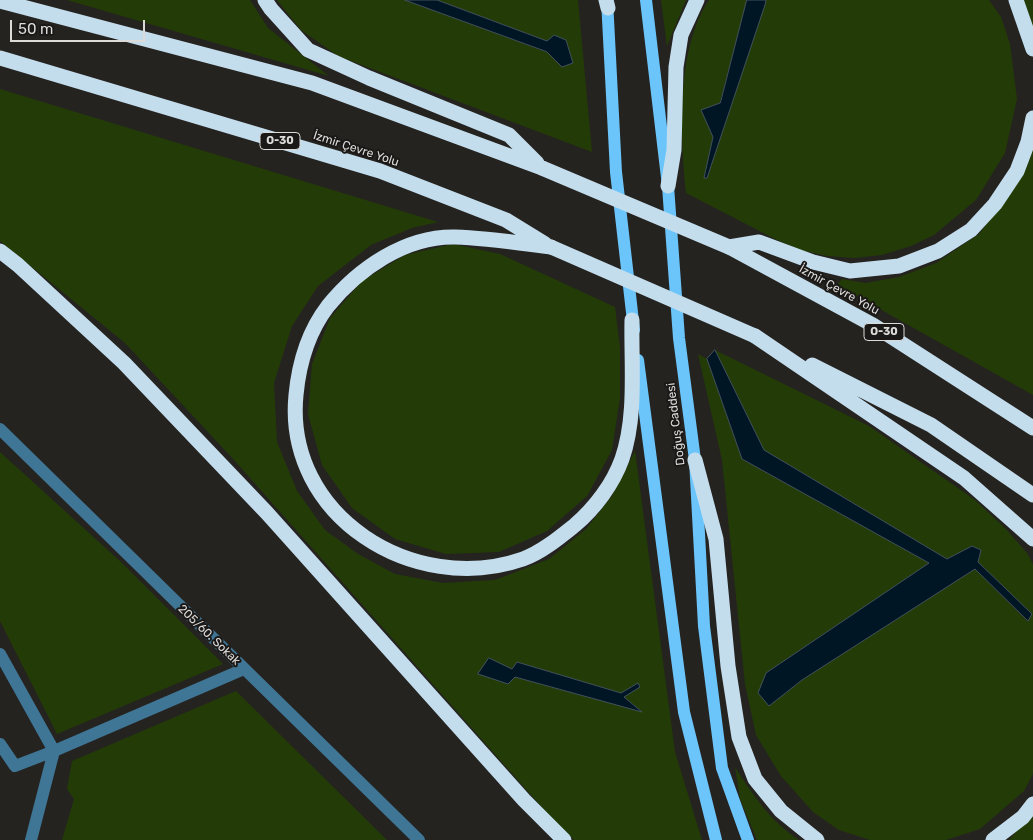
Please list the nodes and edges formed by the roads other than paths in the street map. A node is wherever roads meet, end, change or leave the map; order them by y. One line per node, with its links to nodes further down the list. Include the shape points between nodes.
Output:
1 (266, 0): 10 (highway, via 308,50 509,135)
2 (646, 0): 11 (main road, Doğuş Caddesi)
3 (697, 0): 11 (highway, via 681,35 676,67 674,150)
4 (1016, 0): 7 (highway)
5 (0, 1): 10 (highway, O-30, via 312,83)
6 (607, 3): 15 (main road, via 616,172)
7 (1033, 49)
8 (0, 58): 12 (highway, İzmir Çevre Yolu / O-30, via 380,171 506,220)
9 (1033, 118): 13 (highway, via 1017,171 995,204 971,230 938,251 899,266 850,270 814,262 759,242)
10 (542, 168): 13 (highway, O-30, bridge)
11 (668, 186): 19 (main road, Doğuş Caddesi, via 679,338)
12 (551, 247): 15 (highway, via 452,237 418,243 362,271 323,312 307,340 294,410 299,444 310,475 350,528 377,546 408,560 446,567 484,567 524,559 559,538 588,514 622,458 630,420); 16 (highway, O-30, bridge)
13 (729, 248): 17 (highway, İzmir Çevre Yolu / O-30, via 873,325)
14 (0, 251): 29 (highway, via 136,376 267,513 524,800)
15 (632, 320): 30 (main road, via 684,712)
16 (754, 336): 20 (highway, O-30, via 932,426); 21 (highway, via 964,478)
17 (1033, 428)
18 (0, 429): 23 (street, 205/60. Sokak)
19 (695, 460): 31 (main road, Doğuş Caddesi, via 704,626 722,768); 32 (highway, via 716,539 728,666 739,737 755,779 781,811)
20 (1033, 495)
21 (1033, 539)
22 (0, 654): 25 (street)
23 (244, 669): 25 (street); 28 (street, 205/60. Sokak)
24 (0, 744): 25 (street, via 15,766)
25 (54, 751): 27 (street)
26 (1033, 804): 33 (highway, via 1023,817)
27 (31, 840)
28 (419, 840)
29 (564, 840)
30 (716, 840)
31 (748, 840)
32 (817, 840)
33 (994, 840)

